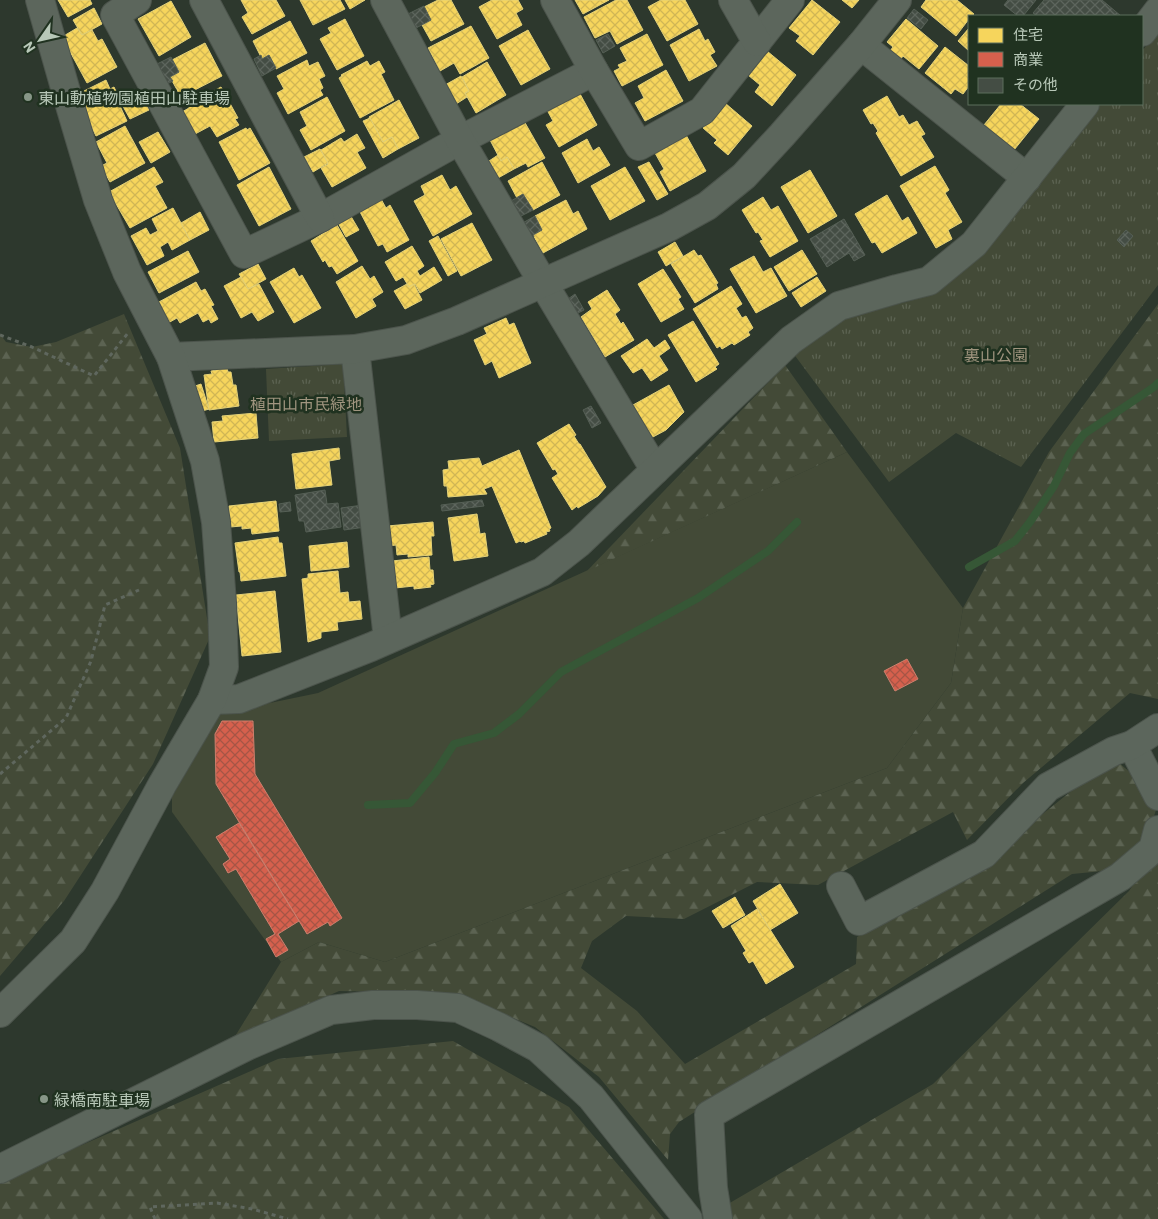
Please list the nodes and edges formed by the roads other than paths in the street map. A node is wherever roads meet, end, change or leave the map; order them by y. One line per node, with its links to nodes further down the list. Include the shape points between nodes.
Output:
1 (40, 0): 20 (street, via 98,200 127,272)
2 (137, 0): 17 (street, via 114,15 244,254)
3 (204, 0): 17 (street)
4 (385, 0): 15 (street)
5 (555, 0): 13 (street)
6 (733, 0): 11 (street)
7 (790, 0): 11 (street)
8 (897, 0): 12 (street)
9 (1158, 11): 10 (street)
10 (1143, 31)
11 (757, 42): 13 (street, via 702,111 639,146)
12 (861, 45): 16 (street); 18 (street, via 744,176 707,206 669,227)
13 (594, 70): 15 (street)
14 (1084, 105): 16 (street)
15 (460, 140): 17 (street); 18 (street)
16 (1027, 178): 21 (street, via 974,244 929,281 839,306 791,340)
17 (320, 218)
18 (543, 283): 19 (street, via 406,340); 21 (street)
19 (355, 349): 20 (street); 22 (street)
20 (171, 357): 23 (street, via 205,461 216,522 224,667)
21 (655, 470): 22 (street, via 579,543 542,572)
22 (388, 639): 23 (street, via 239,699)
23 (212, 700): 29 (street, via 105,891 73,941)
24 (1158, 728): 25 (street)
25 (1132, 745): 26 (street); 28 (street, via 1114,751 1048,787 984,854 858,921)
26 (1158, 796)
27 (1158, 830): 32 (street, via 1153,849 1120,877 709,1115)
28 (841, 886)
29 (0, 1013)
30 (0, 1169): 31 (street, via 247,1046 331,1010 373,1005 417,1005 458,1008 538,1048 591,1096)
31 (688, 1219)
32 (718, 1219)

